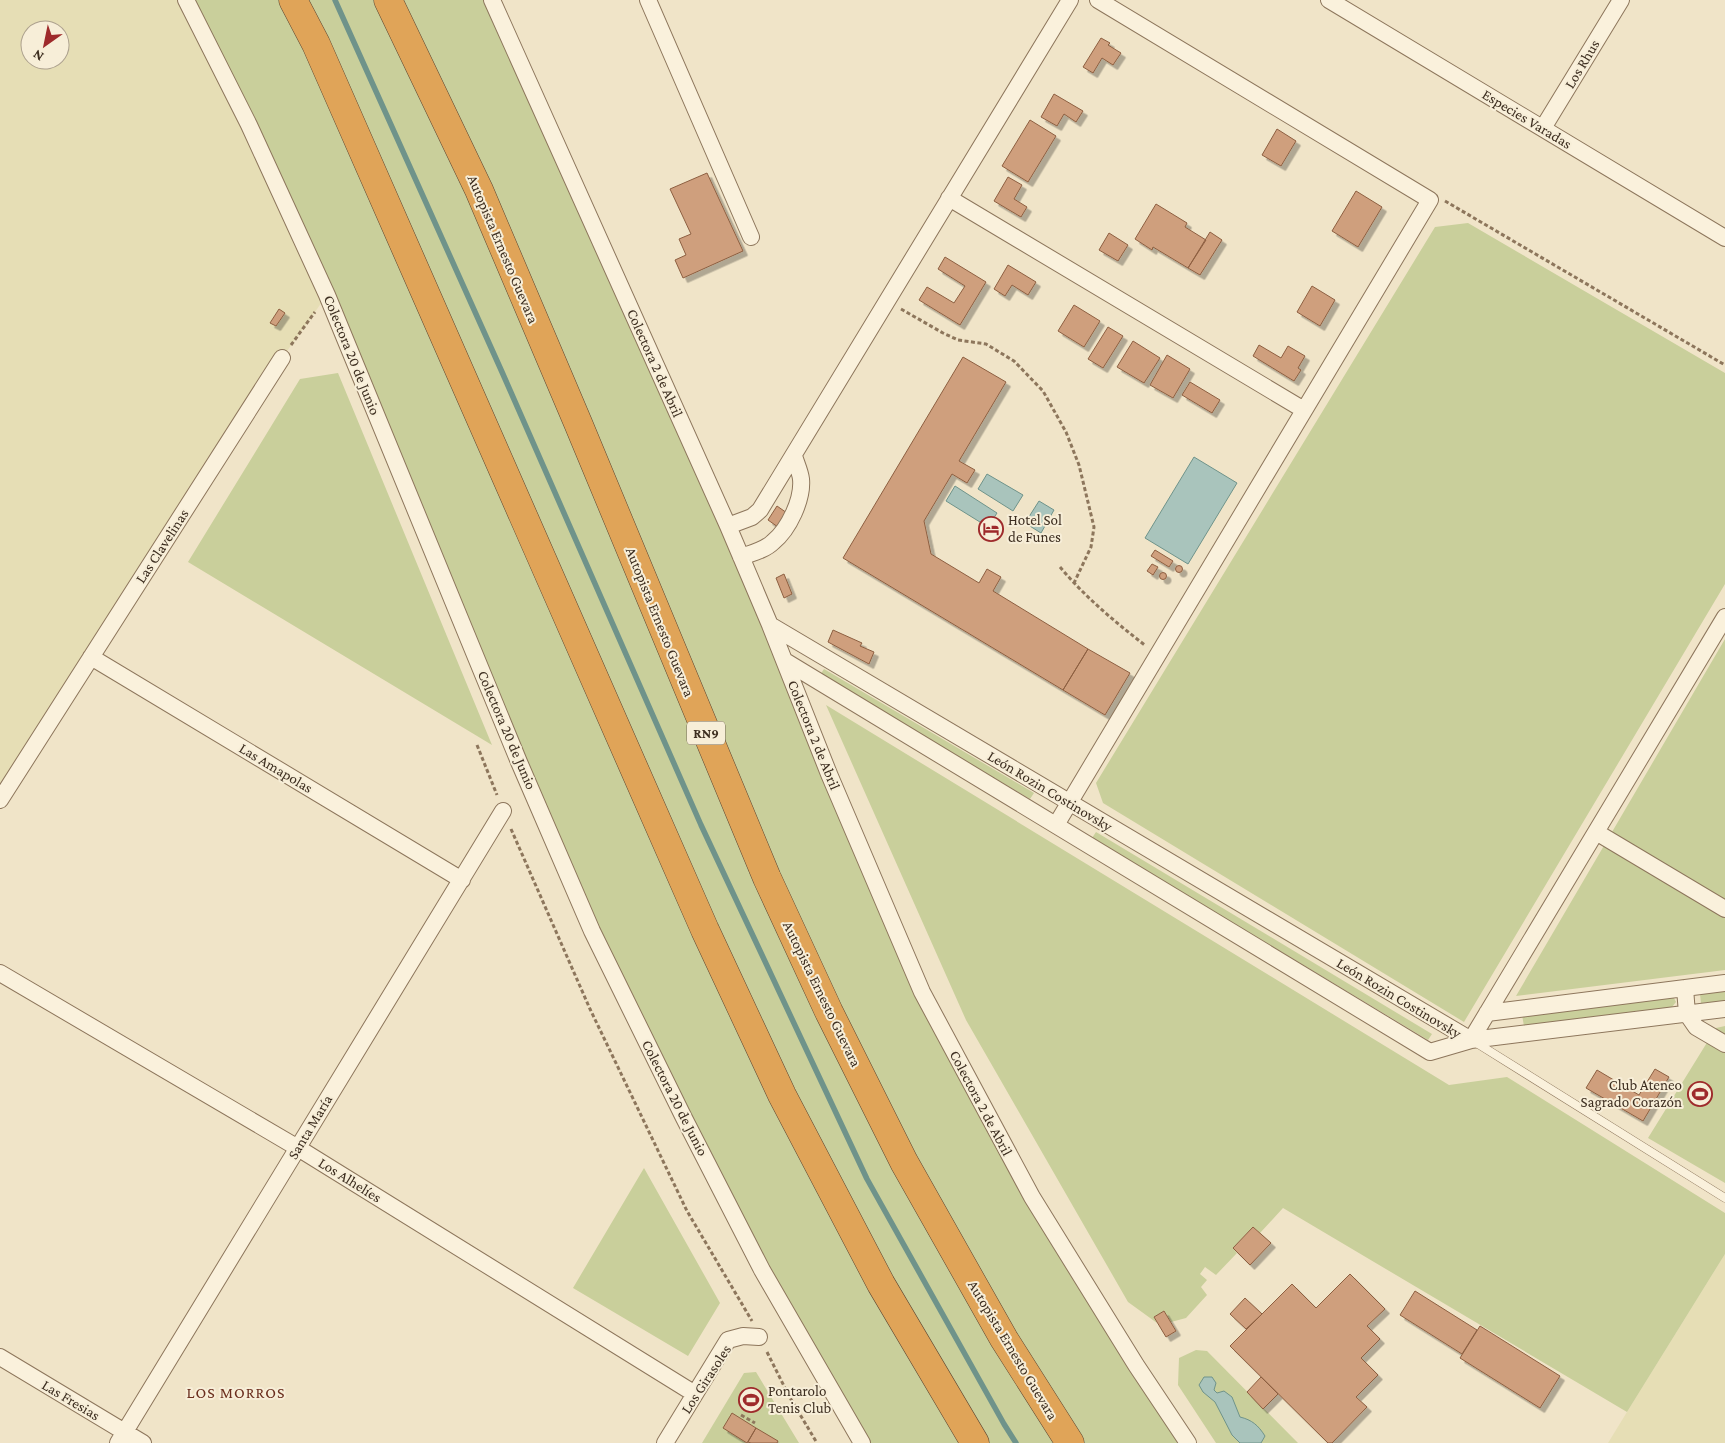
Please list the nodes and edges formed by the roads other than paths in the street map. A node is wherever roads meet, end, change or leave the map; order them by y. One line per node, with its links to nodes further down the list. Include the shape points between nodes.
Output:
1 (186, 0): 47 (street, Colectora 20 de Junio, via 250,125 327,295 592,931 762,1270)
2 (293, 0): 48 (highway, via 328,72 705,930 778,1087 881,1284)
3 (388, 0): 49 (highway, Autopista Ernesto Guevara / RN9, via 479,190 767,878 825,1003 904,1162 1004,1339)
4 (492, 0): 17 (street, Colectora 2 de Abril)
5 (648, 0): 12 (street)
6 (1070, 0): 11 (street)
7 (1098, 0): 15 (street, via 1430,200)
8 (1329, 0): 10 (street, Especies Varadas)
9 (1621, 0): 10 (street, Los Rhus)
10 (1543, 128): 13 (street, Especies Varadas)
11 (949, 198): 15 (street); 16 (street)
12 (751, 237)
13 (1725, 238)
14 (282, 358): 22 (street, Las Clavelinas)
15 (1304, 410): 25 (street)
16 (794, 456): 17 (street, via 756,514); 18 (street, via 801,479 799,502 773,542)
17 (728, 526): 18 (street, Colectora 2 de Abril)
18 (741, 557): 20 (street, Colectora 2 de Abril)
19 (1725, 617): 21 (street)
20 (770, 625): 23 (street, Colectora 2 de Abril); 25 (street, León Rozin Costinovsky)
21 (1719, 640): 28 (street)
22 (91, 657): 24 (street, Las Clavelinas); 29 (street, Las Amapolas)
23 (784, 661): 27 (street, León Rozin Costinovsky); 50 (street, Colectora 2 de Abril, via 922,992 1032,1197)
24 (0, 800)
25 (1069, 802): 27 (street); 37 (street, León Rozin Costinovsky)
26 (503, 811): 29 (street, Santa María)
27 (1056, 825): 37 (street, León Rozin Costinovsky, via 1430,1052)
28 (1596, 832): 30 (street); 35 (street)
29 (462, 880): 39 (street, Santa María)
30 (1725, 909)
31 (0, 973): 39 (street, Los Alhelíes)
32 (1725, 983): 33 (street)
33 (1685, 988): 35 (street); 36 (street)
34 (1725, 1009): 36 (street)
35 (1487, 1013): 37 (street)
36 (1687, 1014): 37 (street); 38 (street, via 1696,1027)
37 (1471, 1040): 40 (lane)
38 (1725, 1044)
39 (298, 1148): 43 (street, Los Alhelíes); 44 (street, Santa María)
40 (1725, 1198)
41 (760, 1337): 43 (street, Los Girasoles, via 743,1336 728,1340)
42 (0, 1357): 44 (street, Las Fresias)
43 (695, 1394): 46 (street, Los Girasoles)
44 (121, 1437): 45 (street, Las Fresias)
45 (143, 1443)
46 (665, 1443)
47 (862, 1443)
48 (975, 1443)
49 (1070, 1443)
50 (1188, 1443)

